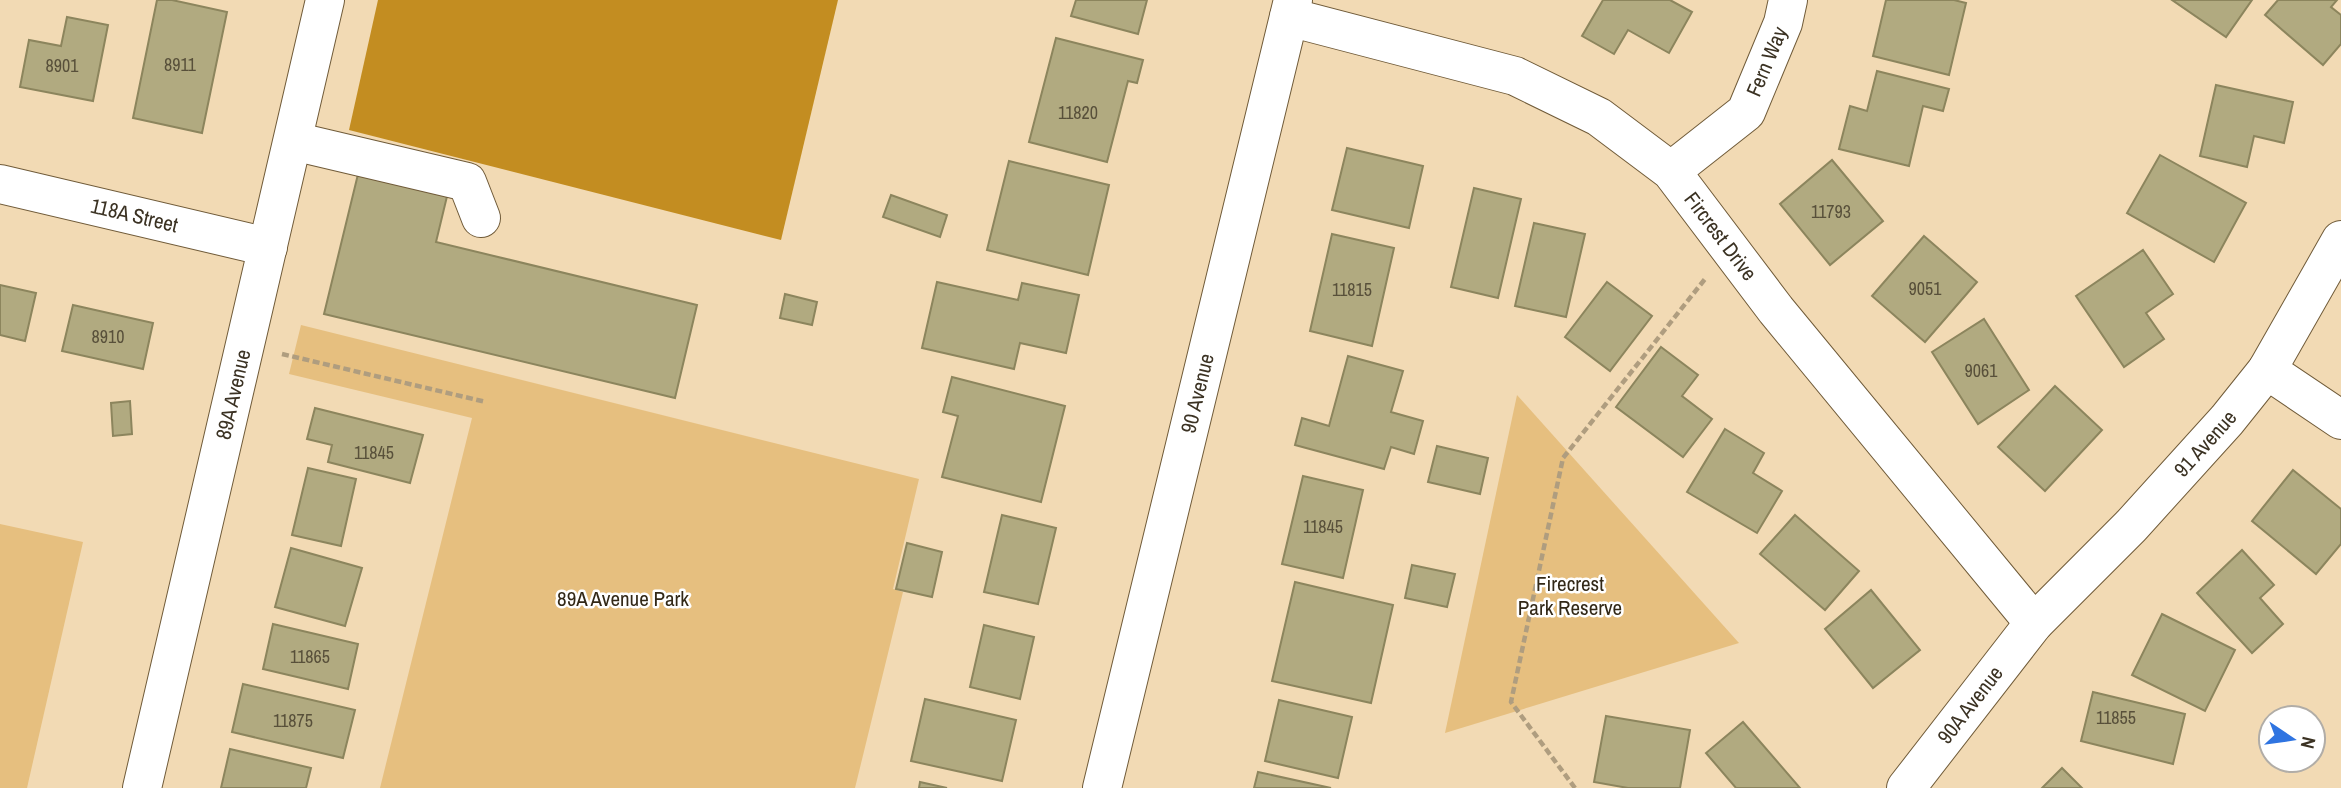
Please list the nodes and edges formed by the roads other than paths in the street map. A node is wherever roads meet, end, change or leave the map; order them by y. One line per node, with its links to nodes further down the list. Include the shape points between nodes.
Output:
1 (325, 0): 4 (street, 89A Avenue)
2 (1788, 0): 5 (street, Fern Way, via 1746,112)
3 (1291, 9): 5 (street, Fircrest Drive, via 1515,76 1599,117); 14 (street, 90 Avenue)
4 (293, 141): 7 (street, via 467,182); 9 (street, 89A Avenue)
5 (1671, 172): 12 (street, Fircrest Drive, via 1776,310)
6 (0, 184): 9 (street, 118A Street)
7 (481, 218)
8 (2341, 240): 10 (street, 91 Avenue)
9 (268, 247): 13 (street, 89A Avenue)
10 (2267, 370): 11 (street); 12 (street, 91 Avenue, via 2131,526)
11 (2341, 420)
12 (2034, 623): 15 (street, 90A Avenue)
13 (142, 788)
14 (1102, 788)
15 (1906, 788)

